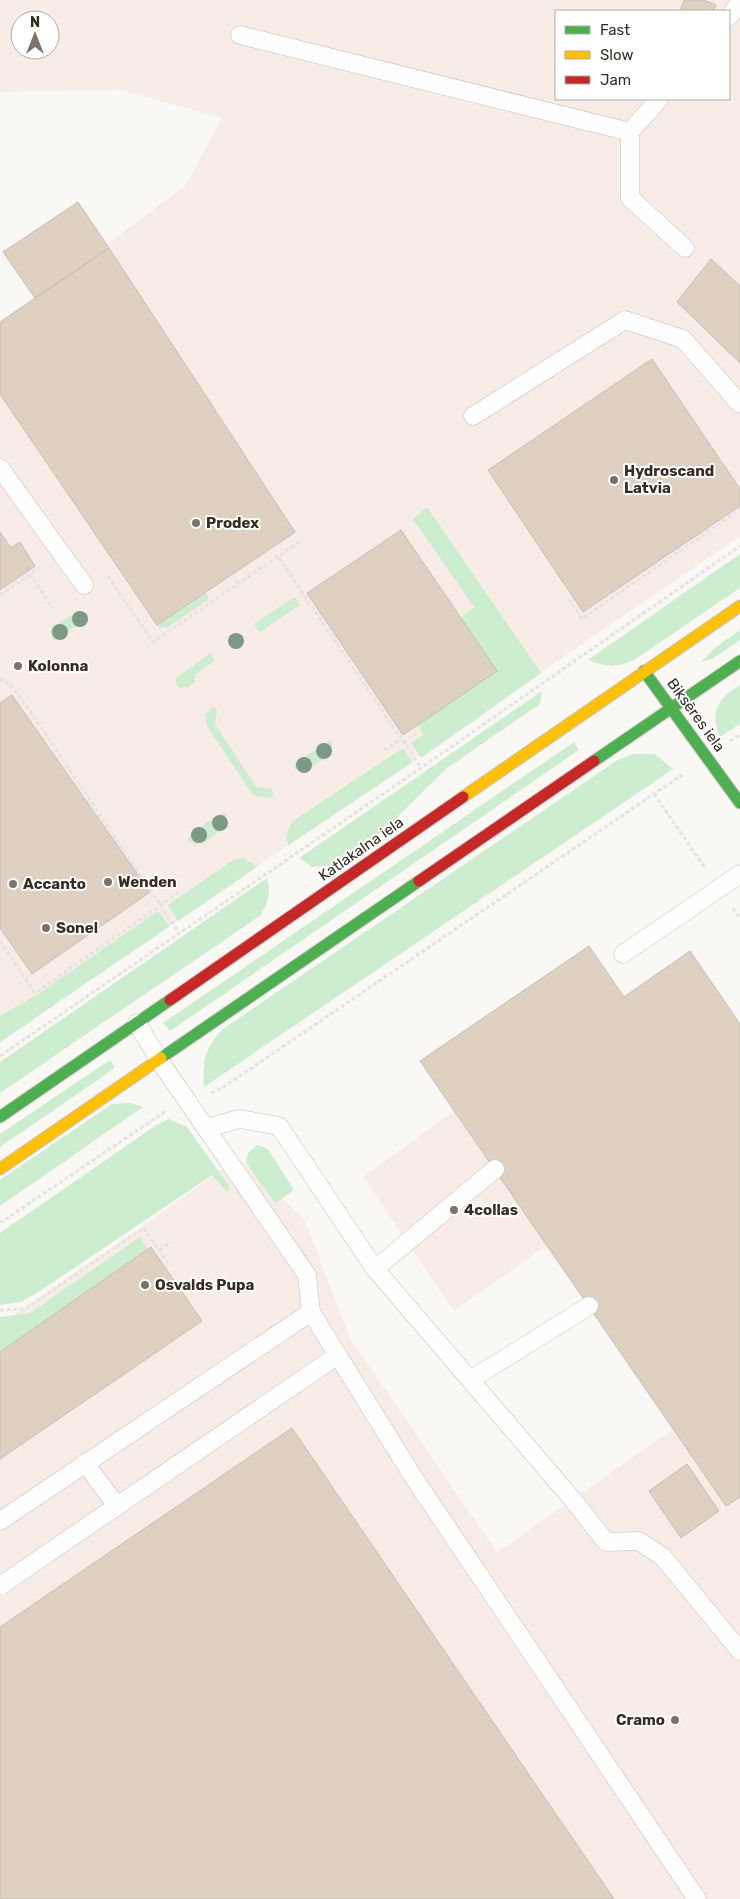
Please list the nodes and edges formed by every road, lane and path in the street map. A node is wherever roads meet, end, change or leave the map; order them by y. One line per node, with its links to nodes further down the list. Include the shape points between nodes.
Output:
1 (740, 2): 2 (lane)
2 (730, 16)
3 (240, 35): 5 (lane)
4 (658, 100): 5 (lane)
5 (630, 132): 6 (lane, via 630,198)
6 (685, 248)
7 (740, 404): 8 (lane, via 683,339 625,320)
8 (473, 416)
9 (0, 468): 19 (lane)
10 (740, 509): 21 (path, via 582,619)
11 (299, 542): 13 (path)
12 (740, 546): 33 (path)
13 (279, 558): 18 (path); 30 (path)
14 (40, 567): 16 (path)
15 (106, 572): 18 (path, via 153,642)
16 (30, 574): 20 (path); 23 (path)
17 (232, 574): 18 (path)
18 (239, 584)
19 (84, 585)
20 (0, 595)
21 (570, 599)
22 (740, 606): 25 (street, Katlakalna iela)
23 (52, 608)
24 (740, 661): 27 (street)
25 (644, 671): 27 (street, Biksēres iela); 44 (street, Katlakalna iela)
26 (0, 681): 39 (path, via 3,679 14,689)
27 (673, 708): 32 (street, Biksēres iela); 46 (street)
28 (416, 734): 30 (path)
29 (740, 734): 32 (path)
30 (402, 741): 31 (path); 33 (path)
31 (384, 750)
32 (708, 757): 34 (path); 35 (street, Biksēres iela)
33 (421, 768): 41 (path)
34 (654, 794): 37 (path); 47 (path, via 222,1088)
35 (740, 803)
36 (740, 874): 37 (lane)
37 (720, 888): 40 (path); 43 (lane)
38 (181, 891): 39 (path)
39 (161, 905): 41 (path); 42 (path, via 35,992)
40 (740, 918)
41 (179, 933): 45 (path)
42 (0, 941)
43 (623, 954)
44 (137, 1023): 46 (lane); 48 (street, Katlakalna iela)
45 (0, 1056)
46 (159, 1060): 47 (lane); 50 (street)
47 (189, 1102): 49 (lane); 52 (path, via 159,1113)
48 (0, 1117)
49 (207, 1128): 56 (lane, via 239,1119 279,1126); 59 (lane, via 307,1275)
50 (0, 1169)
51 (495, 1169): 56 (lane)
52 (0, 1222)
53 (171, 1242): 54 (path)
54 (159, 1250): 55 (path); 58 (path, via 143,1228 25,1309)
55 (168, 1264)
56 (375, 1269): 61 (lane)
57 (588, 1306): 61 (lane)
58 (0, 1310)
59 (311, 1312): 60 (lane); 62 (lane)
60 (338, 1355): 63 (lane); 67 (lane, via 412,1475)
61 (470, 1380): 66 (lane, via 606,1542 639,1541 663,1557)
62 (86, 1463): 63 (lane); 64 (lane)
63 (117, 1506): 65 (lane)
64 (0, 1521)
65 (0, 1586)
66 (740, 1651)
67 (697, 1899)

